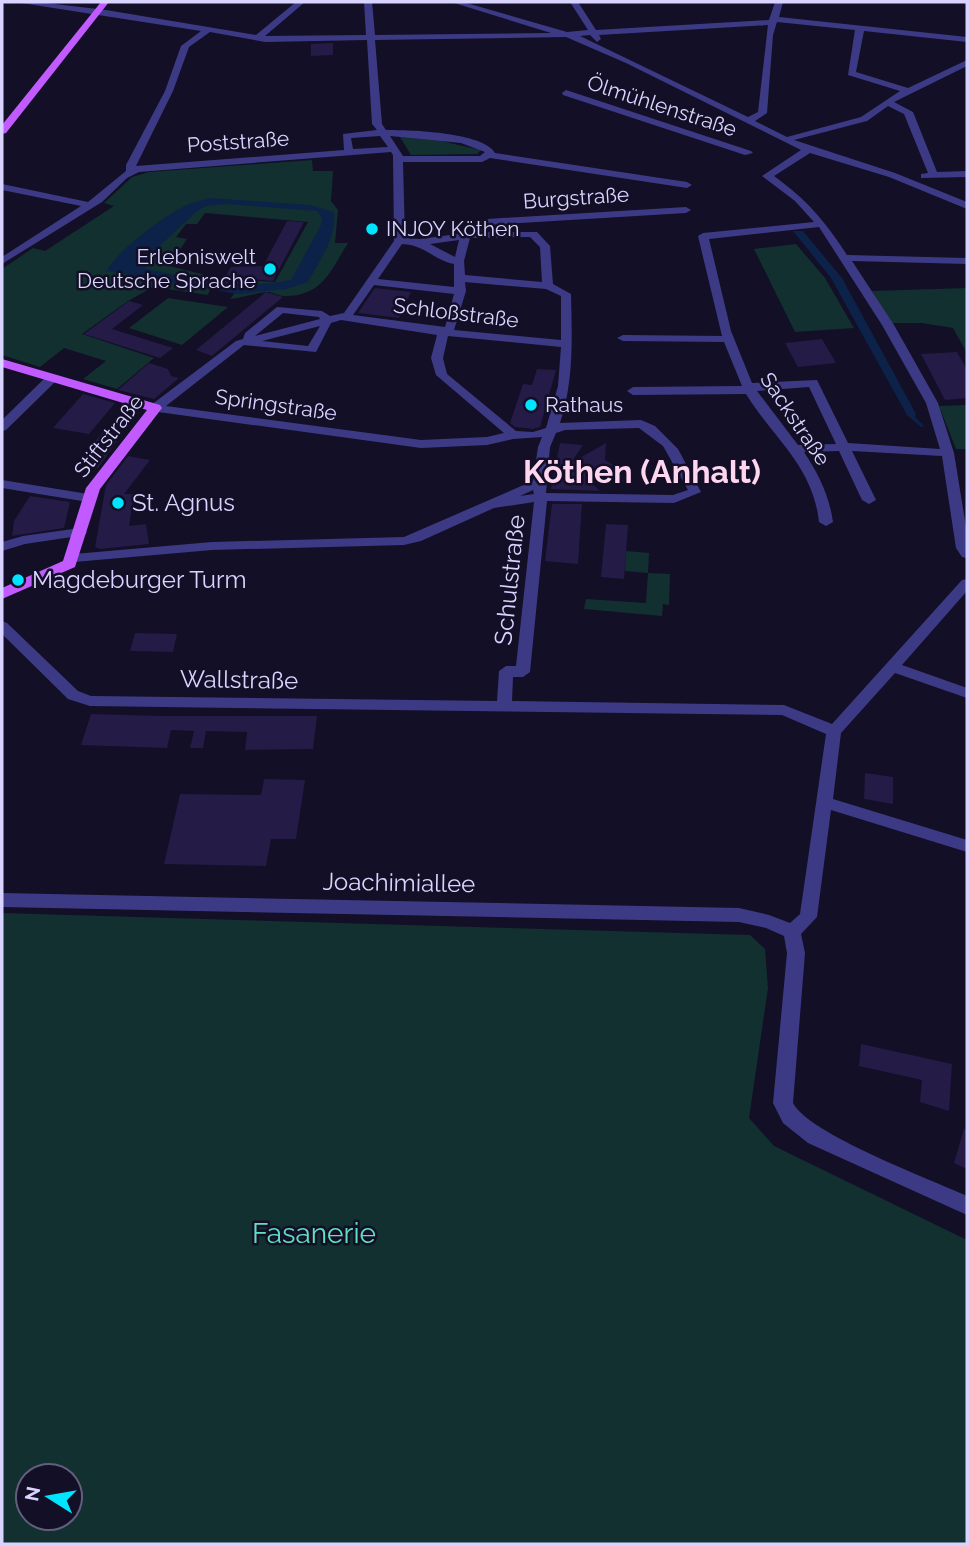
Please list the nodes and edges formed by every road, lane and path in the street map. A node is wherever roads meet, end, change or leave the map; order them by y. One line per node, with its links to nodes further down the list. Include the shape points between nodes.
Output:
1 (19, 2): 8 (street)
2 (105, 2): 9 (main road)
3 (300, 2): 15 (street)
4 (368, 2): 16 (street)
5 (455, 2): 14 (street)
6 (574, 2): 13 (street)
7 (779, 2): 10 (street)
8 (55, 5): 9 (street)
9 (97, 12): 12 (street); 24 (main road)
10 (773, 21): 11 (street); 13 (street); 23 (street, via 762,113)
11 (860, 28): 17 (street); 20 (street, via 851,73)
12 (207, 30): 15 (street); 32 (street, via 185,46)
13 (593, 32): 14 (street); 18 (street)
14 (566, 34): 16 (street); 18 (street)
15 (258, 38): 16 (street)
16 (370, 38): 25 (street, via 377,124)
17 (967, 39)
18 (609, 51): 23 (street)
19 (967, 62): 20 (street)
20 (908, 91): 22 (street)
21 (566, 93): 30 (street, Ölmühlenstraße)
22 (889, 103): 26 (street, via 850,124); 33 (street, via 908,112)
23 (749, 121): 26 (street)
24 (2, 131)
25 (382, 134): 27 (street, via 425,135); 29 (street, via 346,136); 31 (street)
26 (785, 140): 28 (street)
27 (488, 150): 31 (street, Poststraße, via 475,159); 36 (street)
28 (808, 150): 35 (street); 42 (street, via 767,176 799,199)
29 (349, 153): 31 (street, Poststraße); 32 (street, Poststraße)
30 (748, 153)
31 (397, 154): 46 (street)
32 (131, 171): 38 (street)
33 (933, 174): 34 (street); 35 (street)
34 (967, 174)
35 (912, 183): 39 (street)
36 (687, 185)
37 (2, 187): 38 (street)
38 (90, 205): 49 (street)
39 (967, 206)
40 (686, 210): 41 (street, Burgstraße)
41 (534, 220): 43 (street); 44 (street, Burgstraße, via 482,223)
42 (822, 225): 48 (street); 60 (street, Sackstraße, via 703,236)
43 (533, 234): 44 (street); 54 (street, via 545,246)
44 (478, 235): 45 (street)
45 (465, 237): 47 (street); 50 (street)
46 (399, 241): 47 (street); 53 (street)
47 (420, 242): 50 (street)
48 (846, 258): 51 (street); 73 (street, via 932,403)
49 (2, 261)
50 (460, 261): 52 (street)
51 (967, 261)
52 (460, 278): 54 (street); 55 (street)
53 (370, 282): 55 (street); 56 (street, via 352,312)
54 (548, 286): 62 (street, Schulstraße, via 566,294)
55 (461, 291): 58 (street)
56 (341, 317): 57 (street); 58 (street, Schloßstraße)
57 (326, 321): 61 (street); 61 (street, via 322,314 281,309); 61 (street, via 312,350)
58 (445, 332): 62 (street, Schloßstraße); 70 (street, via 436,353 442,375)
59 (623, 338): 60 (street)
60 (727, 339): 65 (street, Sackstraße)
61 (248, 340): 67 (street, Stiftstraße)
62 (567, 344): 69 (street, Schulstraße, via 562,395)
63 (2, 363): 64 (main road, Springstraße)
64 (51, 379): 67 (main road, Springstraße); 68 (street)
65 (750, 389): 66 (street); 71 (street, via 813,383); 72 (street, Sackstraße)
66 (633, 391)
67 (155, 408): 70 (street, Springstraße, via 393,442 467,443); 76 (main road, Stiftstraße)
68 (2, 427)
69 (550, 430): 70 (street, Springstraße, via 534,436); 75 (street, Schulstraße); 75 (street, Springstraße, via 597,424 653,428 666,441 695,492 674,499)
70 (513, 435)
71 (845, 447): 72 (street); 73 (street); 77 (street)
72 (796, 449): 78 (street, Sackstraße, via 825,506)
73 (948, 453): 81 (street)
74 (2, 484): 76 (street)
75 (540, 490): 82 (street, via 495,503 404,541 212,546); 88 (street, Schulstraße, via 523,672 506,671)
76 (88, 498): 79 (main road, Stiftstraße)
77 (869, 500)
78 (826, 522)
79 (80, 532): 80 (street); 82 (main road, Stiftstraße)
80 (2, 547)
81 (967, 554)
82 (74, 558): 84 (main road, via 65,568)
83 (967, 583): 86 (street)
84 (2, 594)
85 (2, 626): 88 (street, Wallstraße, via 73,695 90,701)
86 (892, 667): 87 (street); 89 (street)
87 (967, 693)
88 (504, 706): 89 (street, Wallstraße, via 784,710)
89 (834, 731): 90 (street)
90 (824, 802): 91 (street); 93 (street, via 808,918)
91 (967, 846)
92 (2, 900): 93 (street, Joachimiallee, via 739,915)
93 (792, 932): 94 (street, via 796,953 783,1103 790,1117 815,1137)
94 (967, 1206)

